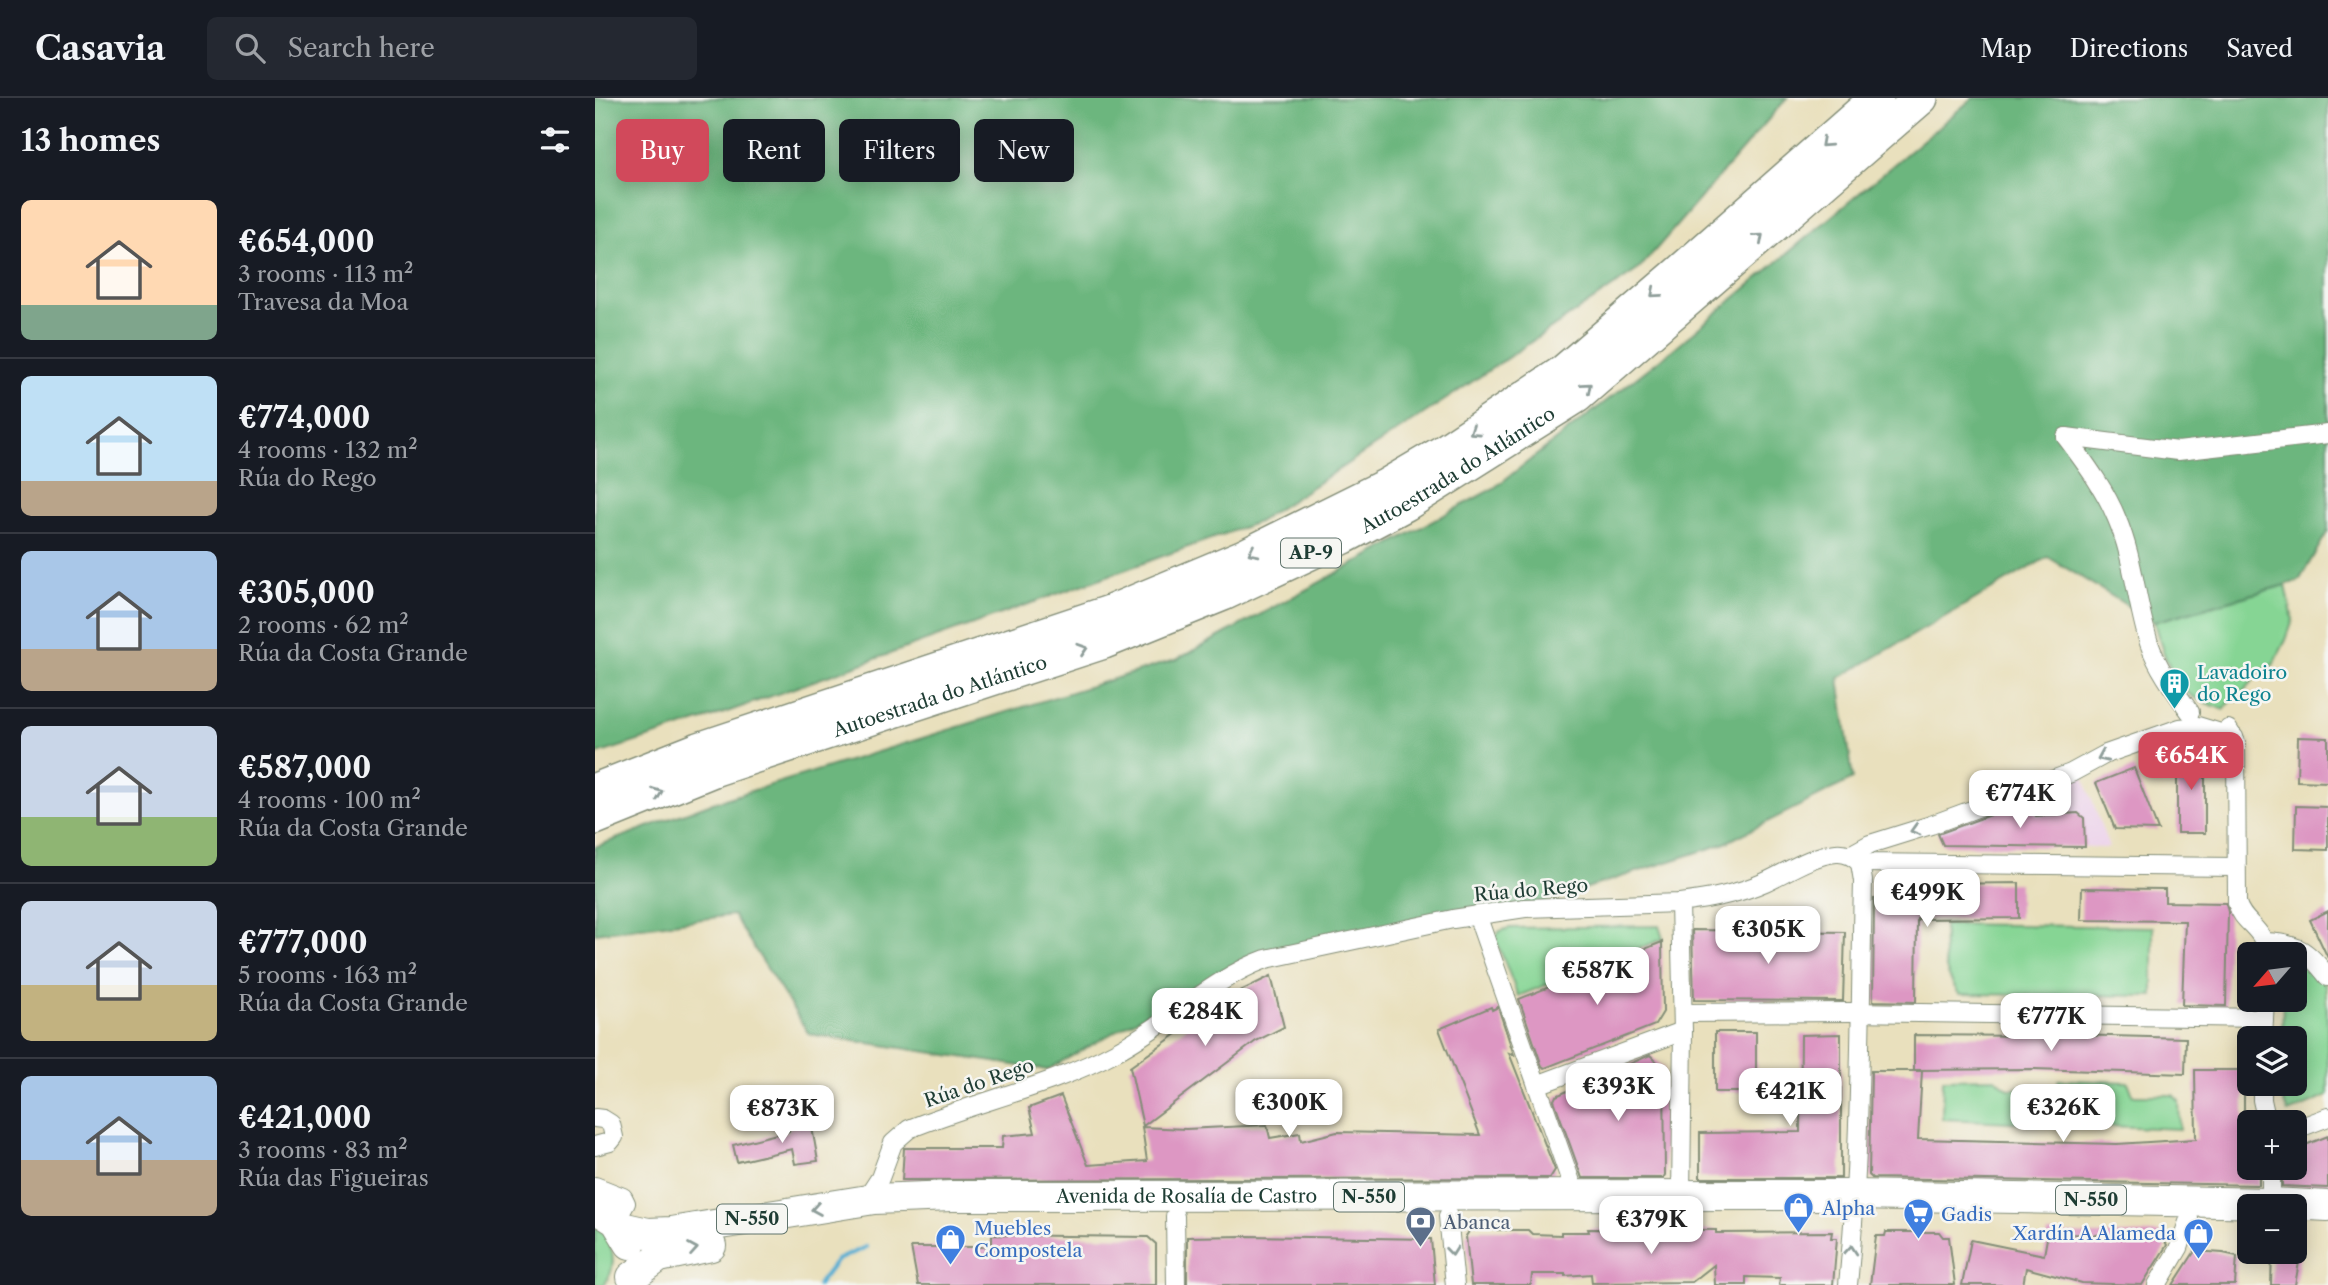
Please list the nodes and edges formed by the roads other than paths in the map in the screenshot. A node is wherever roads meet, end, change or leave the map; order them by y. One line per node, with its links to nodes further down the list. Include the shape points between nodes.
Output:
1 (1877, 98): 5 (highway, Autoestrada do Atlántico / AP-9, one-way to 5, via 1563,372 1387,485 1244,556 1110,612 699,749)
2 (1921, 98): 6 (highway, Autoestrada do Atlántico / AP-9, one-way to 2, via 716,769 1104,642 1223,594 1381,518 1577,396)
3 (2328, 434): 4 (street, via 2178,451 2066,437 2117,517 2149,642)
4 (2185, 720): 7 (street, one-way to 7, via 2071,773 1870,844); 8 (street, via 2223,726 2234,737)
5 (595, 790)
6 (595, 818)
7 (1855, 859): 8 (street, Rúa do Rego); 9 (street, Rúa do Rego, via 1844,853 1829,854 1747,889); 14 (street, via 1863,881)
8 (2236, 867): 11 (street, via 2239,909)
9 (1680, 903): 10 (street, Rúa do Rego, via 1525,908); 17 (street)
10 (1477, 915): 19 (street); 24 (street, Rúa do Rego, via 1250,965 1134,1042 1088,1066 909,1129 893,1143)
11 (2262, 942)
12 (2307, 955): 13 (street)
13 (2328, 977)
14 (1860, 1012): 16 (street); 17 (street); 29 (street)
15 (2264, 1012): 16 (street)
16 (2264, 1018): 18 (street)
17 (1683, 1022): 19 (street); 27 (street)
18 (2264, 1026)
19 (1537, 1085): 26 (street)
20 (2328, 1117): 22 (street)
21 (595, 1118): 23 (street, via 611,1124 614,1137)
22 (2307, 1125)
23 (595, 1146)
24 (884, 1167): 28 (street, Rúa do Rego); 28 (street, via 891,1185)
25 (595, 1186): 36 (street, via 623,1197 626,1203)
26 (1576, 1196): 27 (highway, Avenida de Rosalía de Castro / N-550); 28 (highway, Avenida de Rosalía de Castro / N-550)
27 (1681, 1196): 29 (highway, Avenida de Rosalía de Castro / N-550)
28 (883, 1203): 34 (highway, Avenida de Rosalía de Castro / N-550, via 919,1214); 36 (highway, N-550, one-way to 36, via 671,1233 648,1233); 40 (highway, N-550, one-way to 28, via 659,1257)
29 (1854, 1205): 32 (highway, Avenida de Rosalía de Castro / N-550); 35 (highway, Avenida de Rosalía de Castro / N-550); 37 (highway, Avenida de Rosalía de Castro / N-550); 43 (street, one-way to 29)
30 (2328, 1206): 31 (highway, Avenida de Rosalía de Castro / N-550)
31 (2307, 1208)
32 (2237, 1212)
33 (2237, 1214): 37 (highway, Avenida de Rosalía de Castro / N-550)
34 (1175, 1216): 35 (highway, Avenida de Rosalía de Castro / N-550); 41 (street)
35 (1448, 1216): 42 (street, one-way to 42)
36 (611, 1219): 40 (highway, N-550, via 632,1251)
37 (2189, 1219): 44 (street, via 2179,1248)
38 (2307, 1223): 39 (highway)
39 (2328, 1224)
40 (630, 1281)
41 (1176, 1285)
42 (1455, 1285)
43 (1848, 1285)
44 (2157, 1285)

